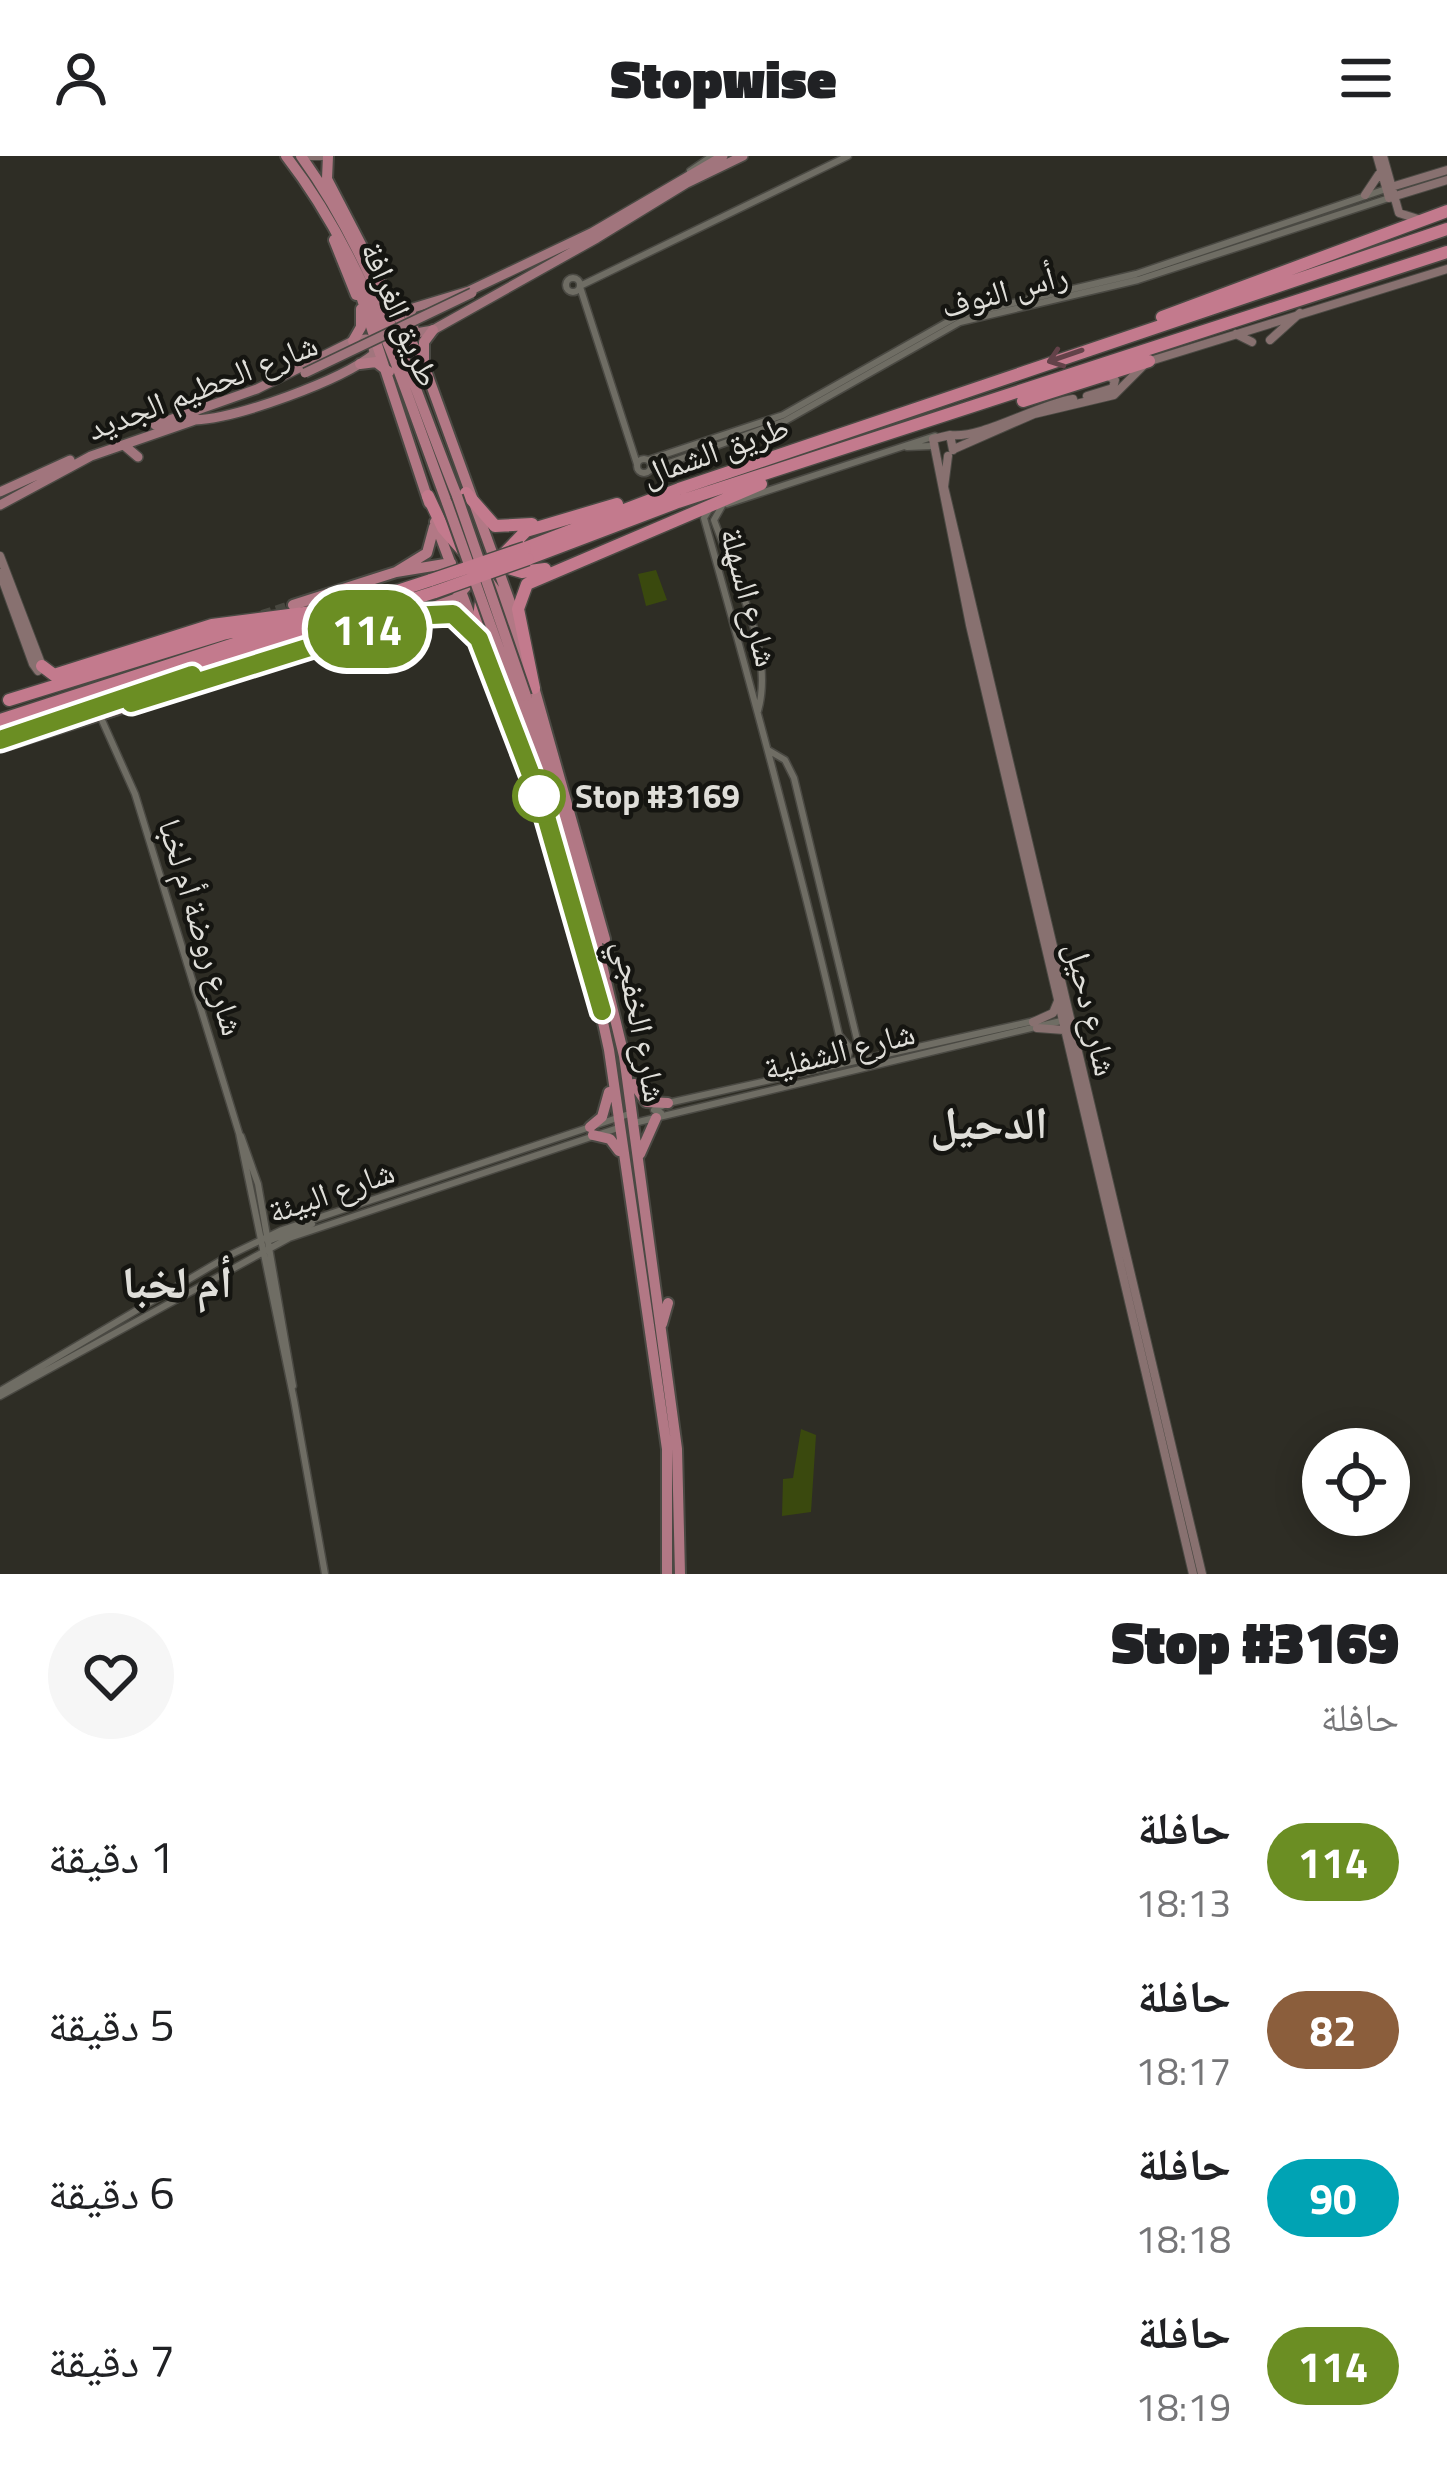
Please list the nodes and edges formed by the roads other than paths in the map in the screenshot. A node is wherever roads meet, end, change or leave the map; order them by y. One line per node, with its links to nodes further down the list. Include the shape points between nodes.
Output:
1 (284, 156): 19 (highway, طريق الغرافة); 26 (highway, via 315,202)
2 (301, 156): 16 (highway, طريق الغرافة)
3 (311, 156): 4 (main road)
4 (325, 156): 21 (highway, via 326,175)
5 (712, 156): 11 (street)
6 (723, 156): 11 (main road, شارع الحطيم الجديد)
7 (743, 156): 20 (main road, شارع الحطيم الجديد)
8 (848, 156): 23 (street)
9 (1381, 158): 13 (main road); 14 (main road); 15 (main road, via 1377,183)
10 (1447, 170): 13 (main road)
11 (681, 177): 20 (main road, شارع الحطيم الجديد)
12 (1447, 180): 13 (main road)
13 (1422, 183): 14 (main road); 17 (main road, via 1405,200 1408,214)
14 (1390, 193): 15 (street, رأس النوف); 17 (main road, via 1409,219); 54 (street, رأس النوف, via 1138,280 961,322 785,421)
15 (1365, 195): 53 (street, رأس النوف, via 1136,274 958,316 783,415)
16 (329, 199): 21 (highway); 57 (highway, طريق الغرافة, via 398,332)
17 (1447, 210): 30 (highway)
18 (1447, 229): 30 (highway, طريق الشمال)
19 (338, 233): 36 (highway); 57 (highway, طريق الغرافة)
20 (595, 235): 28 (main road); 28 (main road, via 411,310 418,334); 39 (main road, شارع الحطيم الجديد, bridge)
21 (370, 252): 37 (highway)
22 (1447, 252): 42 (highway, طريق الشمال)
23 (607, 268): 25 (street); 25 (street, via 571,278 566,286)
24 (1447, 269): 27 (main road)
25 (578, 288): 53 (street)
26 (361, 309): 32 (highway); 36 (highway)
27 (1302, 311): 29 (main road); 31 (main road)
28 (433, 330): 37 (highway, via 423,346)
29 (1228, 334): 33 (main road); 34 (main road)
30 (1116, 338): 47 (highway, طريق الشمال, one-way to 47)
31 (1270, 340)
32 (353, 341): 35 (main road, via 374,346); 45 (main road, via 291,374)
33 (1252, 341)
34 (1149, 362): 38 (highway); 44 (main road, via 1114,395)
35 (360, 364): 36 (highway); 43 (main road)
36 (387, 367): 56 (highway)
37 (425, 368): 57 (highway)
38 (1114, 371): 40 (highway); 41 (main road, via 1119,387)
39 (307, 376): 43 (main road, شارع الحطيم الجديد); 45 (main road, شارع الحطيم الجديد)
40 (1089, 380): 41 (main road, via 1115,380); 42 (highway)
41 (1094, 395): 46 (main road)
42 (998, 401): 52 (highway, طريق الشمال)
43 (195, 420): 50 (main road, شارع الحطيم الجديد)
44 (1009, 423): 49 (main road); 59 (main road, via 949,460)
45 (155, 425): 55 (main road, شارع الحطيم الجديد)
46 (950, 435): 48 (main road); 49 (main road, شارع دحيل)
47 (836, 437): 61 (highway); 62 (highway, طريق الشمال)
48 (934, 445): 49 (main road); 58 (street, طريق الشمال); 67 (main road, شارع دحيل)
49 (951, 453): 59 (main road, شارع دحيل, via 942,472)
50 (92, 456): 51 (main road, via 129,445); 55 (main road, شارع الحطيم الجديد)
51 (138, 457)
52 (822, 457): 62 (highway, طريق الشمال); 65 (highway)
53 (643, 461): 54 (street); 54 (street, via 641,472)
54 (650, 470)
55 (2, 494)
56 (428, 496): 57 (highway, via 453,522 465,514); 60 (highway); 70 (highway, via 452,540)
57 (457, 498): 61 (highway, via 497,526); 70 (highway, via 484,533); 92 (highway, شارع الخفجي, bridge)
58 (722, 506): 64 (street, شارع السهلة, via 714,520); 66 (street, شارع السهلة, via 704,518)
59 (949, 506): 67 (main road, شارع دحيل)
60 (431, 513): 69 (highway); 72 (highway, via 430,548)
61 (551, 522): 70 (highway, via 513,540); 71 (highway, via 515,550 519,566)
62 (527, 554): 74 (highway, طريق الشمال, bridge)
63 (0, 556): 86 (main road)
64 (729, 557): 66 (street); 79 (street, شارع السهلة)
65 (581, 558): 71 (highway); 92 (highway, via 520,592)
66 (712, 559): 81 (street, شارع السهلة)
67 (956, 559): 68 (main road); 99 (main road, شارع دحيل); 110 (main road, شارع دحيل)
68 (970, 562)
69 (449, 563): 70 (highway); 72 (highway); 75 (highway)
70 (486, 569): 71 (highway); 75 (highway); 82 (highway); 87 (highway, via 478,617); 92 (highway)
71 (539, 571)
72 (396, 572): 76 (highway); 77 (highway, via 434,568 445,579 441,599)
73 (0, 573): 86 (main road, via 32,662 38,671)
74 (431, 584): 76 (highway, via 407,581); 78 (highway, طريق الشمال); 91 (highway, طريق الشمال)
75 (460, 594): 77 (highway); 83 (highway)
76 (304, 606): 86 (highway, via 212,625 54,675); 88 (highway)
77 (409, 616): 83 (highway, via 453,614); 85 (highway)
78 (343, 620): 89 (highway); 98 (highway, طريق الشمال)
79 (749, 624): 81 (street, via 744,632); 97 (street, شارع السهلة, via 766,682)
80 (238, 628): 84 (highway); 95 (highway)
81 (731, 628): 97 (street, شارع السهلة)
82 (516, 638): 92 (highway); 93 (highway, via 502,615 488,619)
83 (479, 639): 87 (highway)
84 (160, 659): 90 (highway); 91 (highway)
85 (253, 664): 94 (highway); 96 (highway)
86 (42, 666)
87 (489, 666): 93 (highway)
88 (100, 673): 90 (highway); 95 (highway)
89 (192, 675): 94 (highway); 100 (highway)
90 (70, 688): 95 (highway)
91 (85, 692): 95 (highway, طريق الشمال)
92 (526, 694): 113 (highway, شارع الخفجي); 117 (highway, شارع الخفجي)
93 (503, 702): 108 (highway)
94 (131, 703): 100 (highway)
95 (2, 709)
96 (107, 716): 100 (highway); 142 (street, شارع روضة أم لخبا)
97 (757, 717): 101 (street, شارع السهلة)
98 (0, 730)
99 (997, 737): 102 (main road); 112 (main road, شارع دحيل)
100 (0, 747)
101 (764, 748): 103 (street, شارع السهلة, via 785,760); 104 (street, شارع السهلة)
102 (1002, 781)
103 (796, 785): 104 (street, via 788,792); 106 (street, شارع السهلة)
104 (778, 787): 105 (street, شارع السهلة)
105 (782, 801): 106 (street); 124 (street, شارع السهلة, via 839,1035)
106 (801, 801): 122 (street, شارع السهلة)
107 (544, 829): 108 (highway)
108 (554, 843): 116 (highway)
109 (1044, 880): 110 (main road)
110 (1043, 908): 118 (main road, شارع دحيل)
111 (1036, 930): 112 (main road)
112 (1044, 941): 115 (main road, شارع دحيل)
113 (592, 956): 116 (highway, شارع الخفجي); 140 (highway)
114 (620, 993): 117 (highway)
115 (1058, 999): 118 (main road, شارع دحيل); 119 (main road)
116 (602, 1011): 132 (highway, شارع الخفجي)
117 (617, 1018): 128 (highway, شارع الخفجي)
118 (1065, 1020): 119 (main road); 119 (street, شارع الشفلية); 125 (main road, شارع دحيل); 156 (main road, شارع دحيل)
119 (1032, 1026): 121 (street, شارع الشفلية); 123 (street); 134 (street, شارع الشفلية)
120 (986, 1028): 121 (street)
121 (1007, 1028): 126 (street, شارع الشفلية)
122 (857, 1038): 124 (street); 127 (street, شارع السهلة)
123 (1019, 1038)
124 (849, 1046): 129 (street, شارع السهلة)
125 (1070, 1046): 130 (main road); 133 (main road, شارع دحيل)
126 (894, 1053): 127 (street, شارع الشفلية); 131 (street, شارع الشفلية)
127 (864, 1055): 129 (street, شارع الشفلية)
128 (624, 1056): 135 (highway, via 640,1098); 140 (highway, شارع الخفجي)
129 (844, 1060): 131 (street, شارع الشفلية)
130 (1068, 1060)
131 (814, 1070): 135 (street, شارع الشفلية)
132 (612, 1071): 140 (highway, شارع الخفجي); 141 (highway, via 609,1101)
133 (1077, 1081): 138 (main road); 145 (main road, شارع دحيل)
134 (729, 1100): 136 (street); 137 (street, شارع الشفلية)
135 (668, 1103): 137 (street, via 655,1113)
136 (747, 1104)
137 (688, 1109): 139 (street, شارع الشفلية)
138 (1080, 1109)
139 (656, 1118): 140 (street, شارع الشفلية); 143 (highway)
140 (625, 1121): 141 (highway); 143 (highway, شارع الخفجي); 157 (highway)
141 (592, 1131): 143 (highway); 148 (street, شارع البيئة); 152 (street, شارع البيئة)
142 (239, 1133): 149 (street, شارع روضة أم لخبا); 150 (street, شارع روضة أم لخبا)
143 (632, 1163): 146 (highway, شارع الخفجي); 168 (highway, شارع الخفجي, via 667,1450)
144 (1093, 1163): 145 (main road)
145 (1100, 1173): 156 (main road, شارع دحيل)
146 (642, 1190): 147 (highway); 157 (highway, شارع الخفجي)
147 (653, 1198)
148 (349, 1209): 151 (street, شارع البيئة); 153 (street)
149 (258, 1216): 153 (street, شارع روضة أم لخبا); 154 (street)
150 (265, 1224): 151 (street); 153 (street, شارع روضة أم لخبا)
151 (282, 1231): 153 (street, شارع البيئة)
152 (282, 1241): 153 (street, شارع البيئة); 155 (street)
153 (265, 1243): 154 (street, شارع البيئة); 155 (street, شارع روضة أم لخبا); 159 (street)
154 (240, 1255): 155 (street); 159 (street, شارع البيئة); 162 (street, شارع البيئة)
155 (269, 1266): 167 (street, شارع روضة أم لخبا)
156 (1122, 1269): 158 (main road); 163 (main road, شارع دحيل); 170 (main road, شارع دحيل)
157 (654, 1282): 161 (highway, شارع الخفجي)
158 (1138, 1283)
159 (190, 1288): 162 (street, شارع البيئة)
160 (668, 1303): 161 (highway)
161 (661, 1327): 169 (highway, شارع الخفجي, via 677,1449)
162 (0, 1394)
163 (1168, 1465): 164 (main road); 166 (main road, شارع دحيل)
164 (1168, 1487)
165 (1177, 1529): 166 (main road)
166 (1188, 1550): 170 (main road, شارع دحيل)
167 (325, 1574)
168 (667, 1574)
169 (680, 1574)
170 (1197, 1574)

